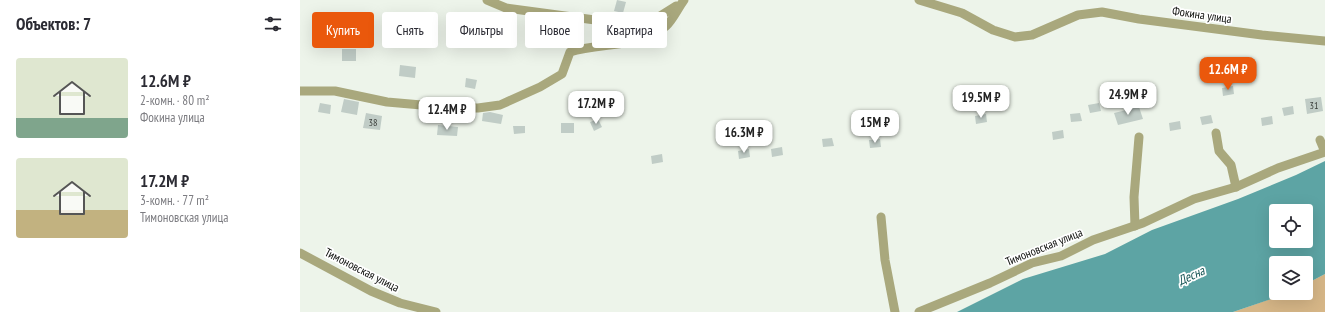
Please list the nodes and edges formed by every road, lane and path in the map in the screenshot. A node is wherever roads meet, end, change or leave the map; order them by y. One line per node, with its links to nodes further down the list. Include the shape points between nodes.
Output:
1 (487, 0): 2 (street, via 506,8 632,25 649,23 669,12)
2 (683, 0): 5 (street, via 667,25 646,37 623,44 586,47 570,52 562,74 500,105 456,108 387,102 335,91)
3 (919, 0): 4 (street, Фокина улица, via 962,13 993,30 1015,37 1032,35 1078,15 1102,12 1262,36)
4 (1325, 41)
5 (300, 91)
6 (1216, 133): 10 (street, via 1219,151 1231,165)
7 (1139, 137): 12 (street, via 1134,197)
8 (1320, 140): 9 (street)
9 (1325, 152): 10 (street, Тимоновская улица)
10 (1236, 186): 12 (street, Тимоновская улица, via 1194,199)
11 (881, 217): 15 (street, via 885,260)
12 (1135, 226): 16 (street, Тимоновская улица, via 1093,240 1061,256 1032,263)
13 (300, 253): 14 (street, Тимоновская улица, via 371,291 400,303)
14 (436, 312)
15 (895, 312)
16 (919, 312)

